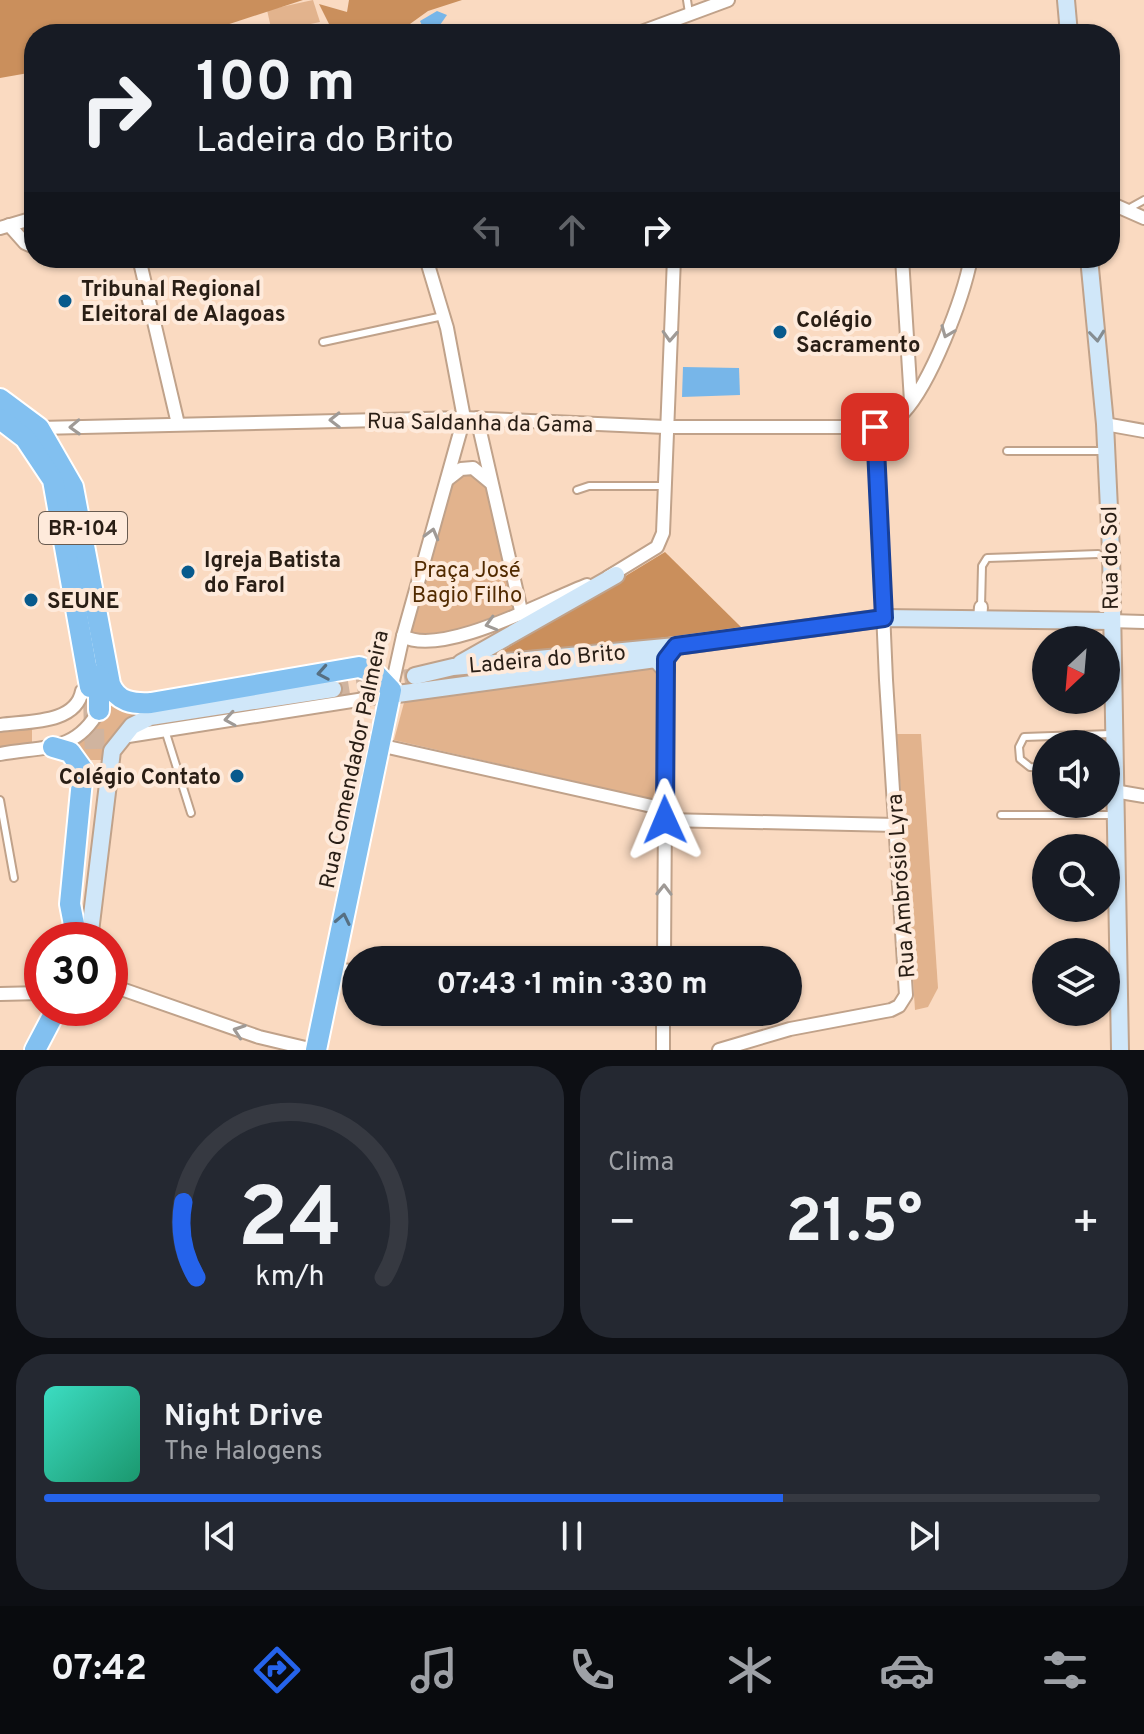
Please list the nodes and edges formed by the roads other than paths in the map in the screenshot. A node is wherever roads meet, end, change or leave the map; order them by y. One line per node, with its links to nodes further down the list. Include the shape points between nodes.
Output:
1 (728, 0): 3 (street)
2 (1066, 0): 7 (main road)
3 (688, 6): 4 (street)
4 (675, 20): 5 (street); 6 (street)
5 (664, 24)
6 (675, 24)
7 (1068, 24)
8 (1144, 200): 10 (lane)
9 (1120, 207): 10 (street)
10 (1126, 210): 11 (street)
11 (1144, 218)
12 (5, 227): 13 (street)
13 (24, 242)
14 (141, 268): 26 (street)
15 (429, 268): 20 (street, Rua Comendador Palmeira)
16 (673, 268): 28 (street, one-way to 28)
17 (903, 268): 23 (street)
18 (968, 268): 23 (street, one-way to 23, via 945,338)
19 (1090, 268): 27 (main road, Rua do Sol, one-way to 27)
20 (443, 316): 21 (lane); 24 (street, Rua Comendador Palmeira)
21 (323, 342)
22 (0, 399): 30 (highway, BR-104)
23 (911, 401): 29 (street, via 894,420)
24 (470, 418): 26 (street, Rua Saldanha da Gama, one-way to 26); 28 (street, Rua Saldanha da Gama); 34 (street, Rua Comendador Palmeira); 35 (street, Rua Comendador Palmeira)
25 (0, 421): 50 (highway, via 40,473)
26 (178, 424): 30 (street, Rua Saldanha da Gama, one-way to 30)
27 (1105, 424): 31 (street); 33 (main road, Rua do Sol)
28 (665, 427): 29 (street, Rua Saldanha da Gama); 36 (street)
29 (875, 427): 44 (street, Rua Ambrósio Lyra)
30 (39, 428): 40 (highway, BR-104, via 73,487)
31 (1144, 431)
32 (1007, 451): 33 (lane)
33 (1107, 451): 38 (main road, Rua do Sol)
34 (447, 480): 35 (street, via 461,469 473,468); 46 (street, Rua Comendador Palmeira, one-way to 34)
35 (491, 483): 42 (street, Rua Comendador Palmeira)
36 (666, 486): 37 (lane); 39 (street, via 661,543)
37 (577, 490)
38 (1104, 554): 41 (lane, via 987,558); 43 (main road, Rua do Sol)
39 (616, 575): 42 (street); 48 (main road)
40 (95, 593): 50 (highway, BR-104); 53 (highway, via 90,616 101,687)
41 (980, 613): 43 (main road, Ladeira do Brito); 44 (main road, Ladeira do Brito)
42 (522, 615): 46 (street, one-way to 46, via 423,643)
43 (1110, 621): 45 (street); 57 (main road, Rua do Sol)
44 (884, 622): 47 (main road, Ladeira do Brito); 72 (street, Rua Ambrósio Lyra)
45 (1144, 622)
46 (403, 636): 52 (street, Rua Comendador Palmeira)
47 (666, 656): 48 (main road, Ladeira do Brito); 52 (main road, Ladeira do Brito); 68 (street)
48 (453, 667): 49 (main road, Ladeira do Brito)
49 (415, 676)
50 (94, 688): 52 (highway, one-way to 50, via 374,672 359,667 151,703 126,701); 54 (street, via 68,714)
51 (333, 689): 61 (main road, via 150,717)
52 (391, 693): 56 (street, one-way to 56); 59 (highway, Rua Comendador Palmeira)
53 (99, 710): 60 (street, via 89,729 74,741)
54 (33, 720): 55 (street); 60 (street)
55 (0, 725)
56 (165, 730): 61 (street); 67 (lane)
57 (1113, 730)
58 (1032, 737): 63 (lane, via 1024,737 1019,747 1020,759)
59 (379, 745): 68 (street); 77 (highway, Rua Comendador Palmeira, one-way to 59)
60 (45, 747): 62 (street); 74 (highway, via 70,752 83,770 70,904)
61 (109, 748): 75 (highway)
62 (0, 754)
63 (1032, 767)
64 (1120, 792): 65 (street)
65 (1144, 796)
66 (0, 800): 73 (lane)
67 (191, 813)
68 (665, 815): 72 (street); 76 (street, one-way to 68)
69 (1001, 815): 70 (lane)
70 (1032, 815)
71 (1113, 818): 88 (main road, Rua do Sol)
72 (896, 825): 87 (street, Rua Ambrósio Lyra, via 904,1001 891,1010 790,1029)
73 (14, 878)
74 (75, 922)
75 (82, 922)
76 (664, 946)
77 (334, 966): 78 (lane); 85 (highway, Rua Comendador Palmeira)
78 (342, 967)
79 (128, 991): 85 (street, one-way to 79, via 259,1037)
80 (24, 993): 81 (street)
81 (0, 994)
82 (50, 1026): 84 (highway)
83 (663, 1026): 86 (street)
84 (35, 1050)
85 (315, 1050)
86 (663, 1050)
87 (719, 1050)
88 (1120, 1050)

